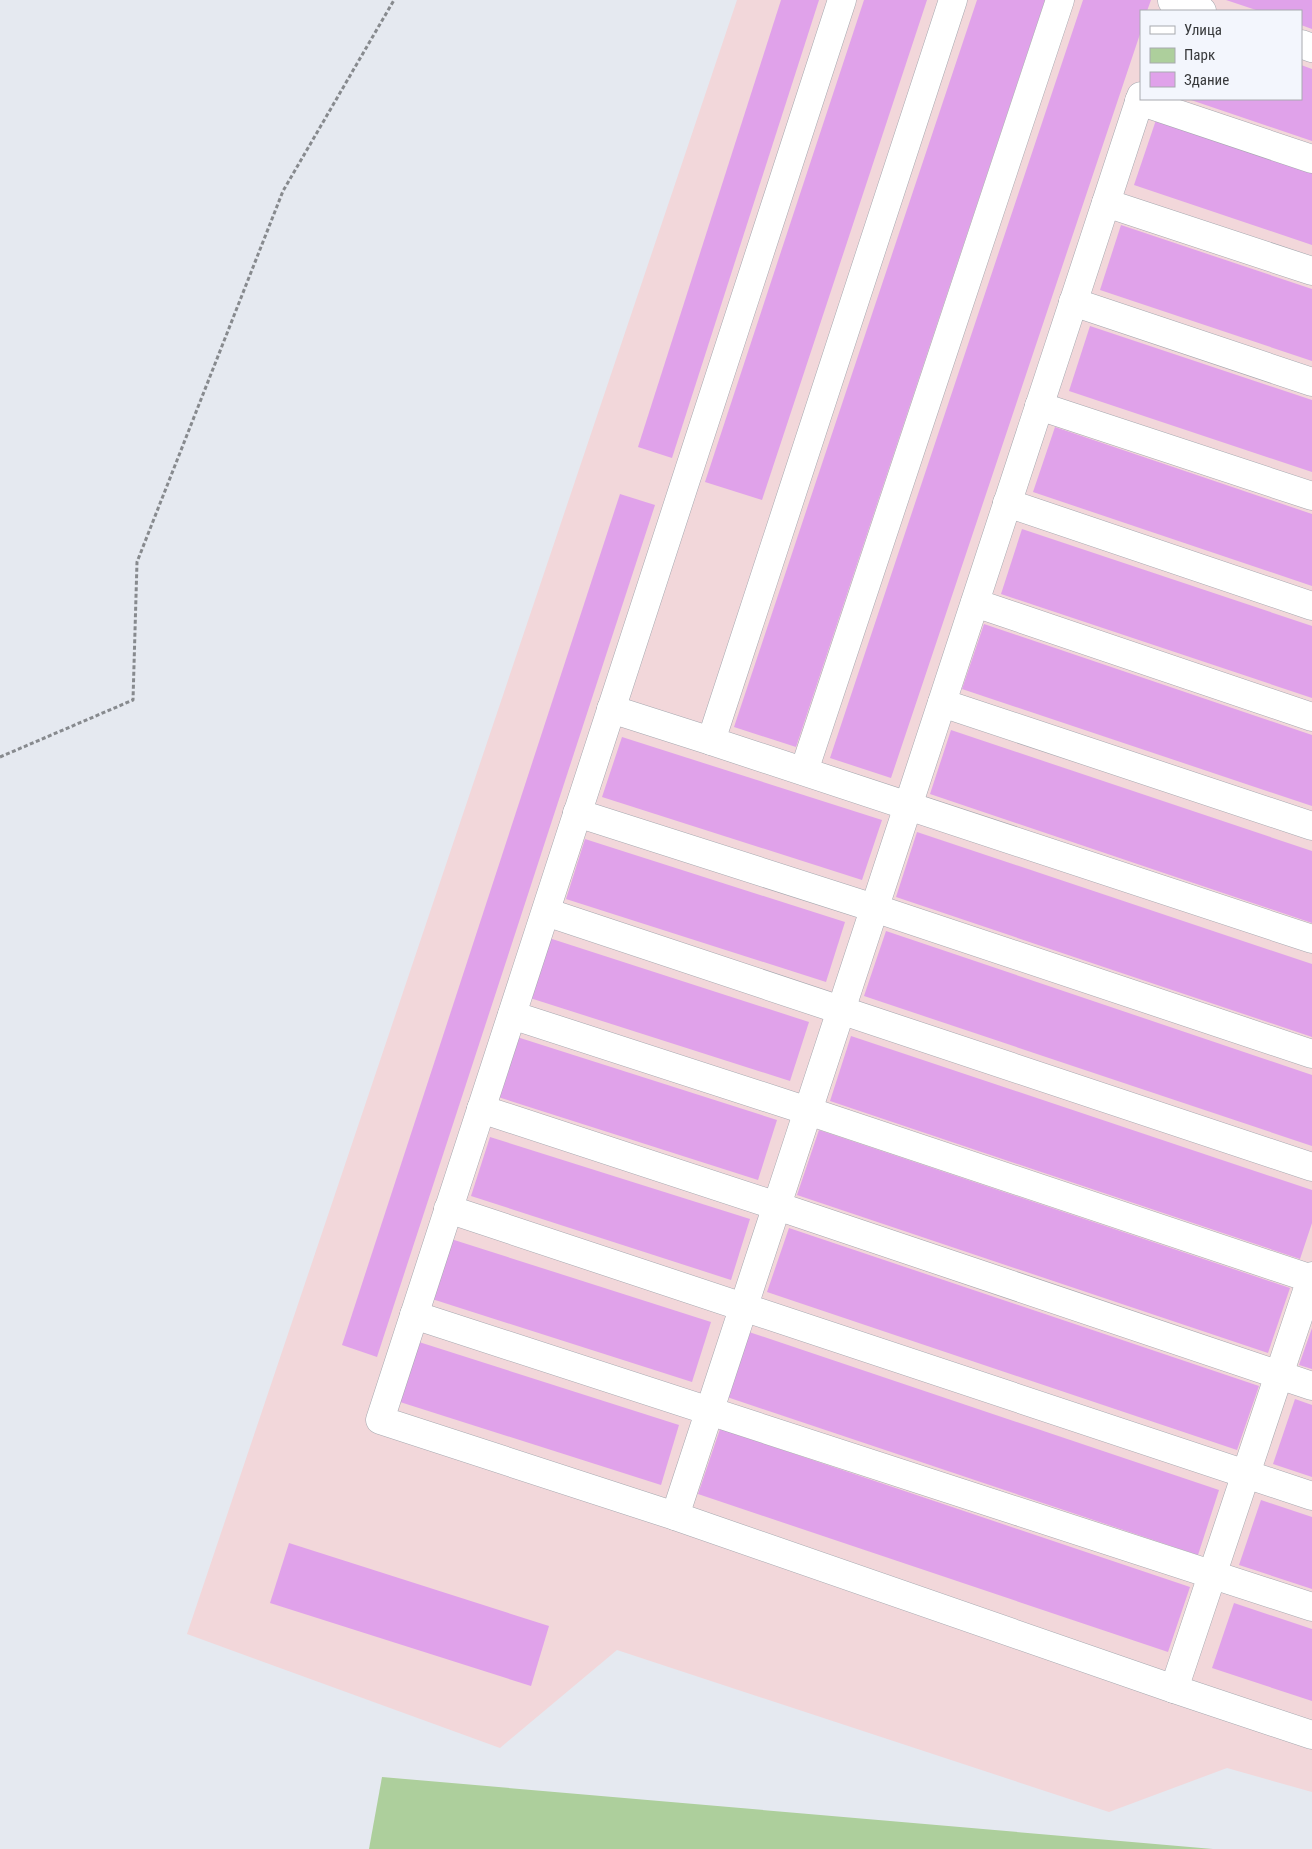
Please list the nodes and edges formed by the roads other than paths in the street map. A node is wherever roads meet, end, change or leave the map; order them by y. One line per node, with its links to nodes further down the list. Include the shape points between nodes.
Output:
1 (842, 0): 19 (lane)
2 (954, 0): 21 (lane)
3 (1060, 0): 22 (lane)
4 (1171, 4): 5 (lane)
5 (1198, 10)
6 (1140, 98): 9 (lane)
7 (1146, 100): 8 (lane)
8 (1312, 158)
9 (1106, 203): 10 (lane); 11 (lane)
10 (1312, 271)
11 (1073, 302): 12 (lane); 13 (lane)
12 (1312, 382)
13 (1039, 406): 14 (lane); 15 (lane)
14 (1312, 496)
15 (1007, 503): 16 (lane); 17 (lane)
16 (975, 603): 18 (lane); 20 (lane)
17 (1312, 606)
18 (942, 703): 23 (lane); 25 (lane)
19 (611, 709): 21 (lane); 24 (lane)
20 (1312, 718)
21 (711, 741): 22 (lane)
22 (804, 771): 23 (lane)
23 (908, 805): 26 (lane); 28 (lane)
24 (577, 813): 26 (lane); 27 (lane)
25 (1312, 826)
26 (874, 908): 29 (lane); 31 (lane)
27 (546, 912): 29 (lane); 30 (lane)
28 (1312, 939)
29 (841, 1010): 33 (lane); 34 (lane)
30 (512, 1015): 32 (lane); 33 (lane)
31 (1312, 1054)
32 (481, 1109): 35 (lane); 36 (lane)
33 (808, 1111): 35 (lane); 37 (lane)
34 (1312, 1167)
35 (776, 1206): 38 (lane); 40 (lane)
36 (448, 1209): 38 (lane); 39 (lane)
37 (1312, 1278): 40 (lane)
38 (743, 1308): 42 (lane); 43 (lane)
39 (414, 1314): 42 (lane); 45 (lane, via 380,1420)
40 (1279, 1375): 41 (lane); 43 (lane)
41 (1312, 1386)
42 (710, 1411): 45 (lane); 46 (lane)
43 (1246, 1474): 44 (lane); 46 (lane)
44 (1312, 1496)
45 (675, 1516): 48 (lane)
46 (1212, 1574): 47 (lane); 48 (lane)
47 (1312, 1607)
48 (1174, 1689): 49 (lane)
49 (1312, 1735)

